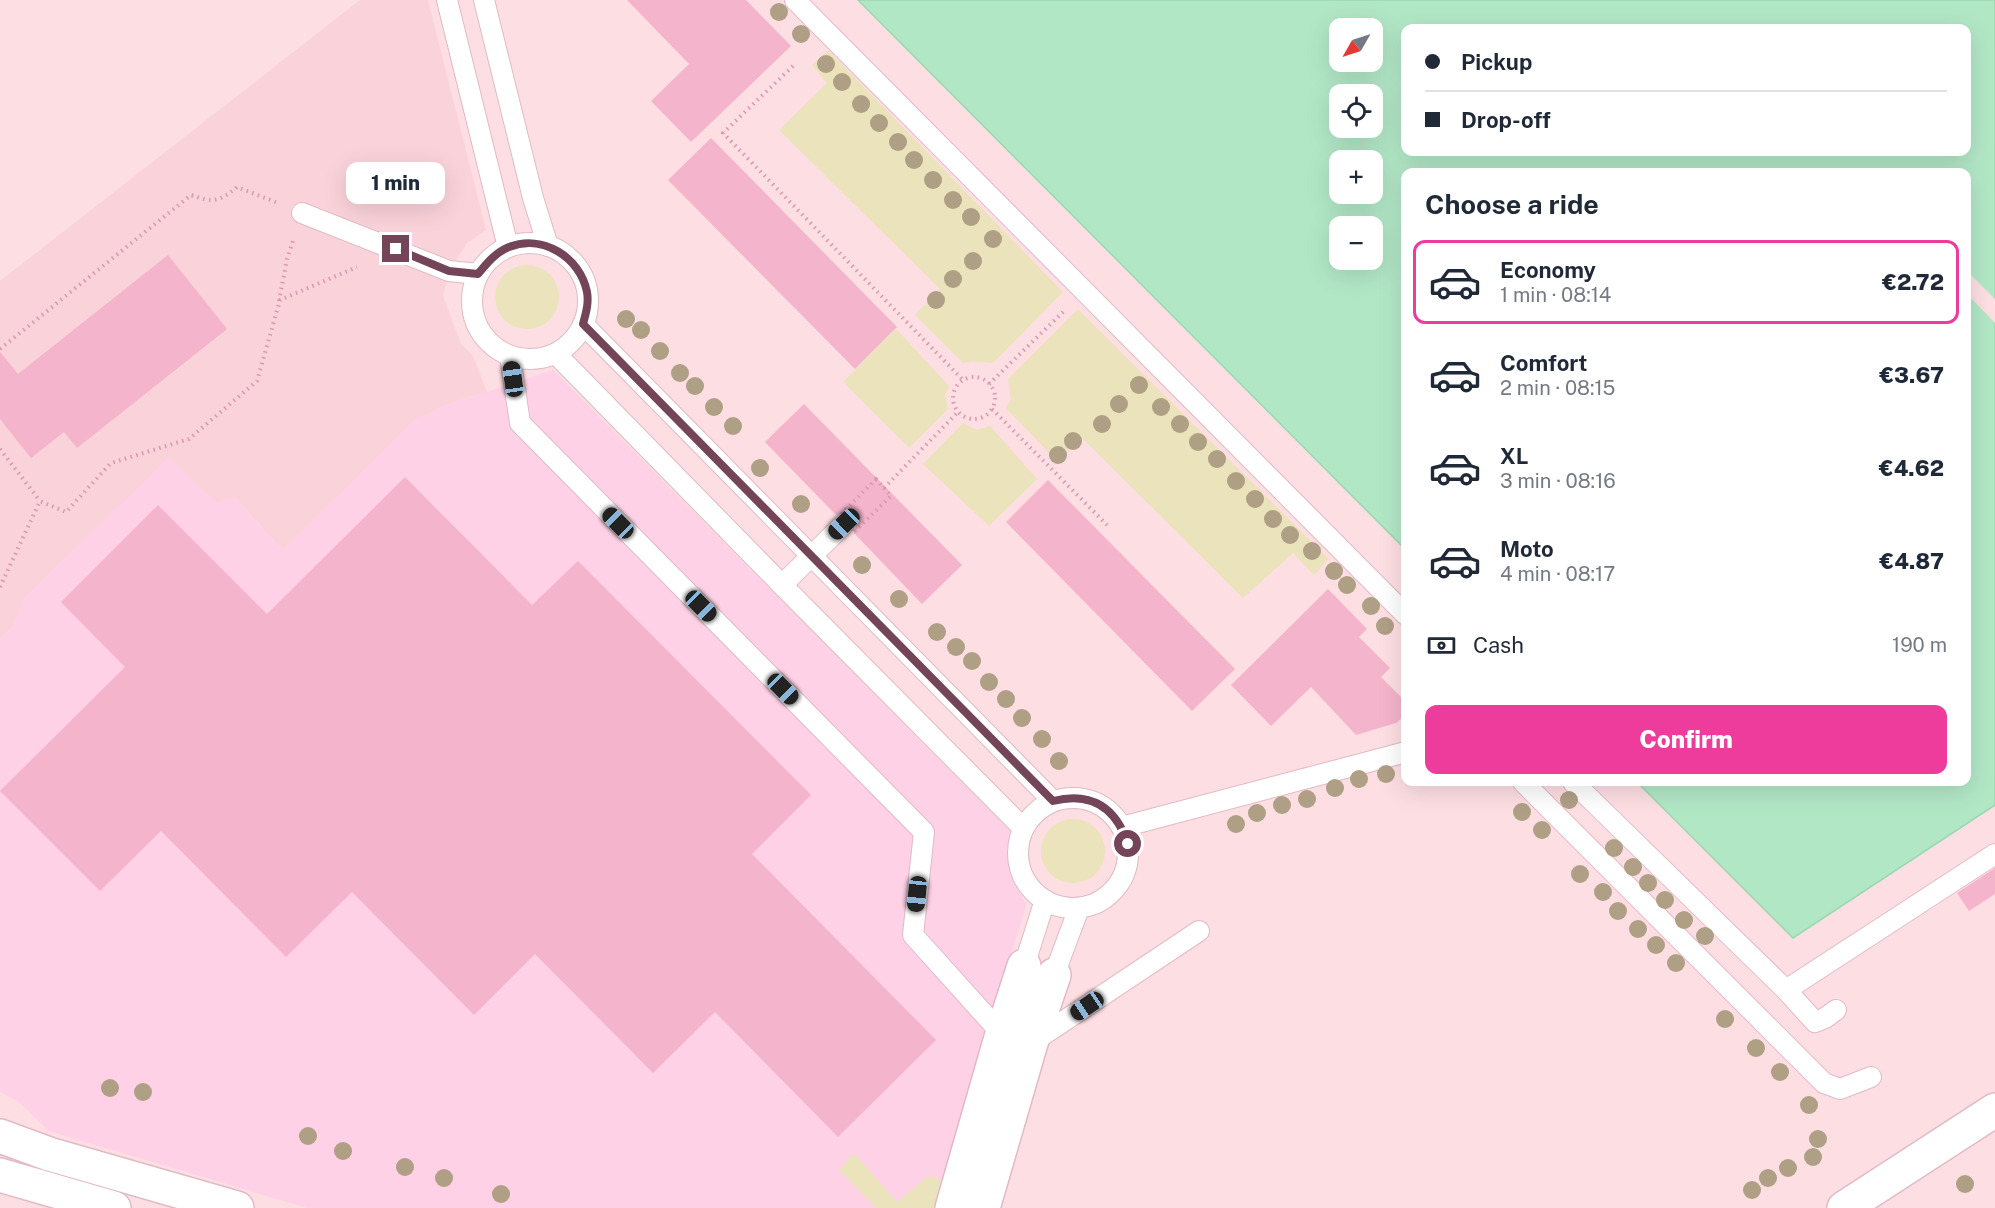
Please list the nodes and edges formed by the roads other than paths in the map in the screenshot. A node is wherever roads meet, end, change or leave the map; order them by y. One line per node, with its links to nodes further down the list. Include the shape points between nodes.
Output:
1 (447, 0): 6 (lane)
2 (484, 0): 5 (lane)
3 (795, 0): 14 (lane)
4 (302, 213): 7 (lane, via 449,271)
5 (548, 246): 6 (lane, via 521,243); 8 (lane, via 574,264 582,278 587,293)
6 (508, 247): 7 (lane, via 491,258)
7 (478, 274): 10 (lane, via 472,292 472,313 479,331 493,347)
8 (583, 324): 9 (lane, via 577,336); 12 (lane)
9 (556, 354): 10 (lane, via 526,359); 13 (lane)
10 (510, 356): 28 (lane, via 520,423 924,832 913,935)
11 (844, 524): 12 (lane)
12 (812, 556): 13 (lane); 18 (lane)
13 (782, 585): 20 (lane)
14 (1401, 610)
15 (1401, 753): 19 (lane)
16 (1527, 786): 29 (lane, via 1824,1083 1840,1089)
17 (1577, 786): 26 (lane)
18 (1053, 801): 19 (lane, via 1092,801 1105,807); 20 (lane, via 1041,807)
19 (1122, 827): 23 (lane, via 1128,844 1128,862 1122,879 1111,894 1096,904)
20 (1023, 828): 22 (lane, via 1018,860 1032,890)
21 (1995, 854): 26 (lane)
22 (1044, 900): 23 (lane, via 1061,907); 25 (lane)
23 (1079, 908): 25 (lane)
24 (1198, 931): 28 (lane)
25 (1039, 970): 28 (street)
26 (1786, 990): 27 (lane, via 1815,1022)
27 (1836, 1010)
28 (1017, 1039): 35 (street); 36 (street)
29 (1871, 1077)
30 (1995, 1110): 37 (street)
31 (0, 1136): 34 (street)
32 (0, 1175): 33 (street)
33 (114, 1208)
34 (237, 1208)
35 (952, 1208)
36 (983, 1208)
37 (1844, 1208)

